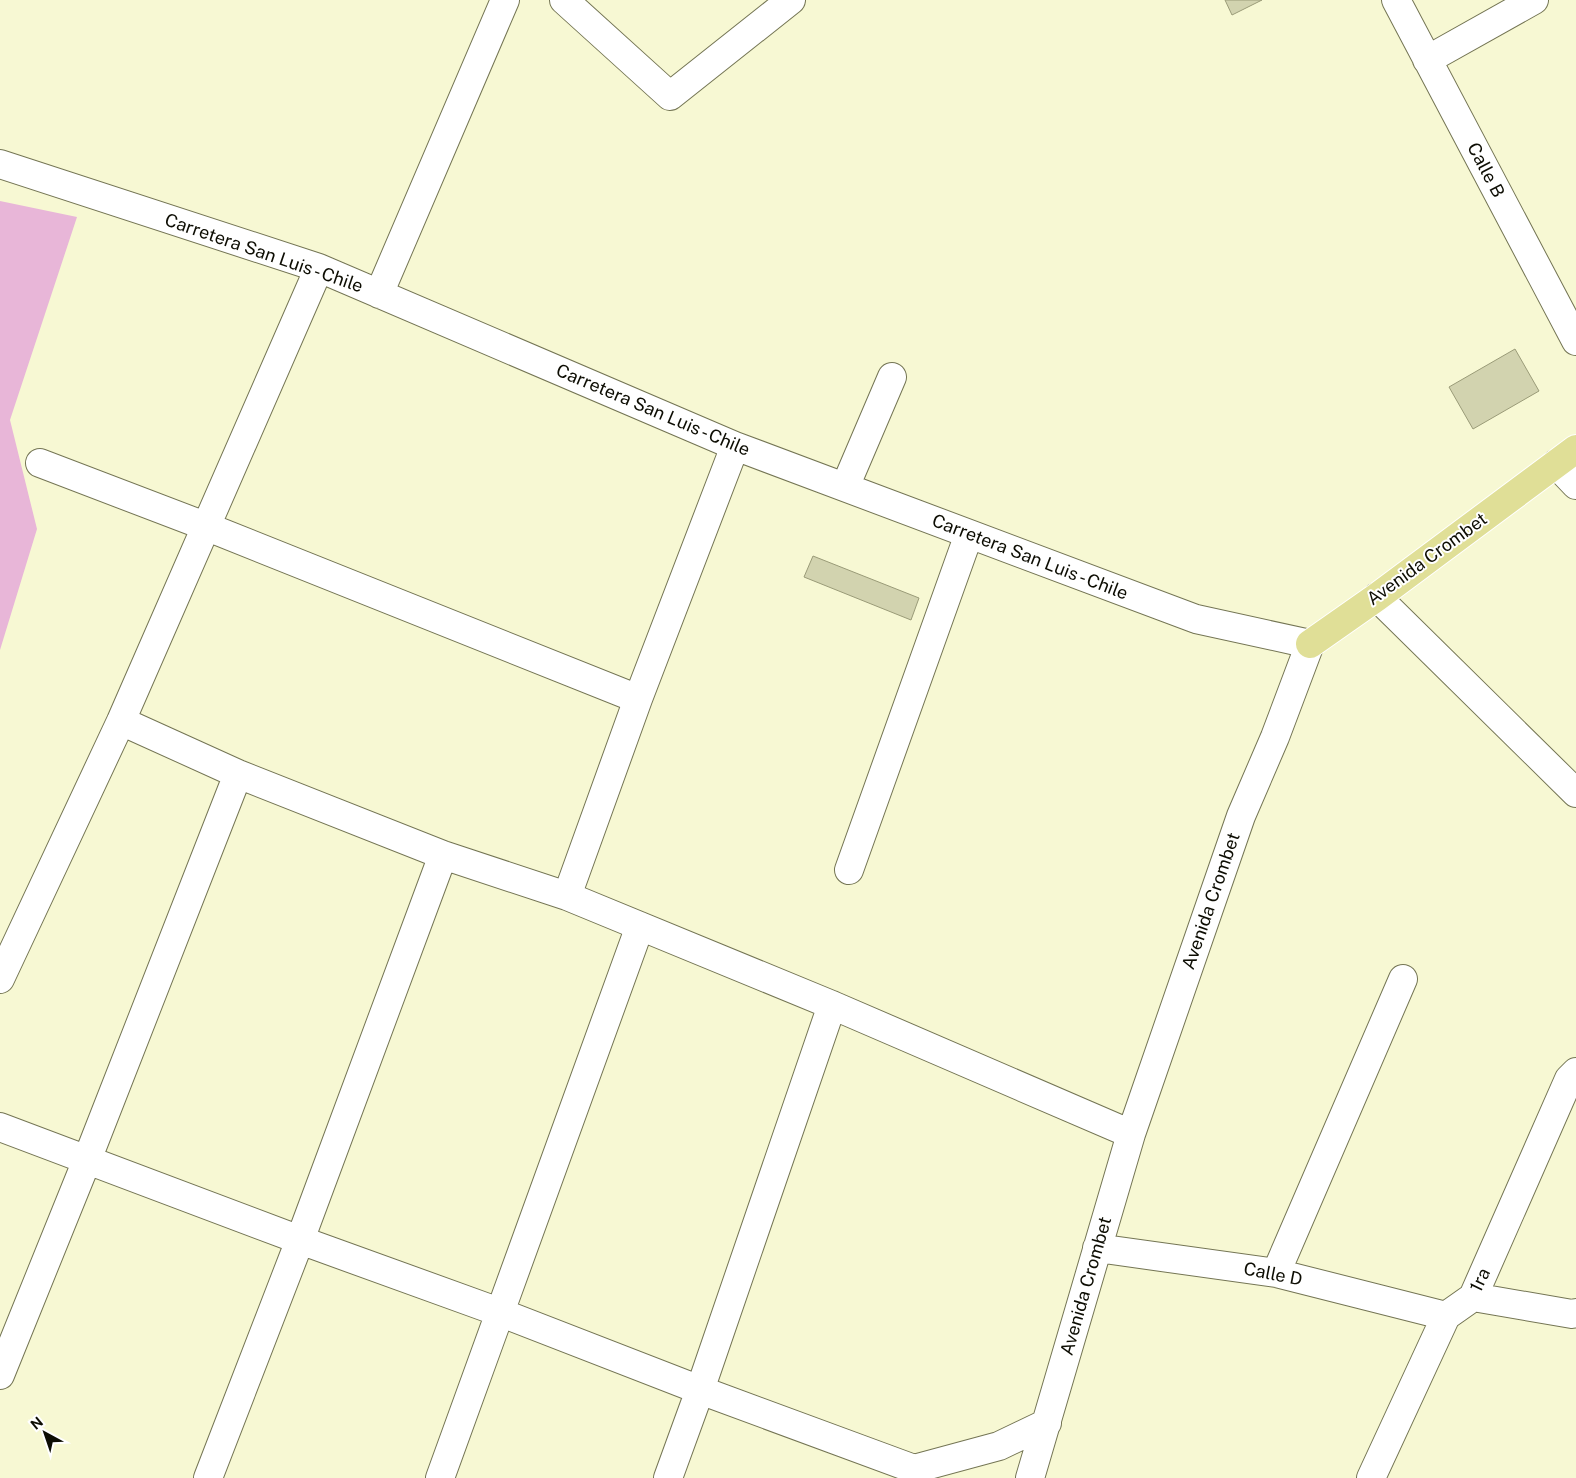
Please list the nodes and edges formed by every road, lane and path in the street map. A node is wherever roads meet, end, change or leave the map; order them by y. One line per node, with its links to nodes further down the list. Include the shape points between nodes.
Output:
1 (505, 0): 9 (street)
2 (564, 0): 3 (street, via 670,96)
3 (791, 0)
4 (1396, 0): 6 (street, Calle B)
5 (1534, 0): 6 (street)
6 (1427, 60): 10 (street, Calle B)
7 (0, 164): 8 (street, Carretera San Luis - Chile)
8 (319, 268): 9 (street, Carretera San Luis - Chile); 17 (street)
9 (379, 294): 12 (street, Carretera San Luis - Chile)
10 (1576, 340)
11 (892, 377): 16 (street)
12 (735, 446): 16 (street, Carretera San Luis - Chile); 21 (street)
13 (1566, 456): 15 (street); 19 (main road, Avenida Crombet)
14 (40, 463): 17 (street)
15 (1576, 485)
16 (845, 487): 18 (street, Carretera San Luis - Chile)
17 (205, 526): 21 (street); 22 (street)
18 (969, 534): 20 (street, Carretera San Luis - Chile, via 1196,619); 26 (street)
19 (1377, 597): 20 (main road, Avenida Crombet); 24 (street)
20 (1310, 644): 34 (street, Avenida Crombet, via 1275,737 1240,816)
21 (638, 699): 27 (street)
22 (121, 721): 23 (street); 30 (street)
23 (238, 774): 25 (street); 35 (street)
24 (1576, 793)
25 (443, 855): 27 (street); 36 (street)
26 (849, 870)
27 (567, 896): 28 (street)
28 (640, 926): 31 (street); 40 (street)
29 (1403, 979): 38 (street)
30 (0, 980)
31 (832, 1005): 34 (street); 44 (street)
32 (1576, 1072): 39 (street, 1ra, via 1569,1079)
33 (0, 1127): 35 (street)
34 (1131, 1134): 37 (street, Avenida Crombet)
35 (88, 1160): 36 (street); 43 (street)
36 (300, 1240): 40 (street); 47 (street)
37 (1097, 1248): 38 (street, Calle D); 45 (street, Avenida Crombet)
38 (1276, 1273): 42 (street, Calle D)
39 (1472, 1297): 41 (street); 42 (street, 1ra)
40 (499, 1312): 44 (street); 48 (street)
41 (1576, 1313)
42 (1446, 1316): 51 (street, 1ra)
43 (0, 1375)
44 (700, 1390): 46 (street); 49 (street)
45 (1047, 1423): 46 (street, via 998,1446); 50 (street, Avenida Crombet)
46 (916, 1474)
47 (208, 1478)
48 (440, 1478)
49 (668, 1478)
50 (1030, 1478)
51 (1371, 1478)

